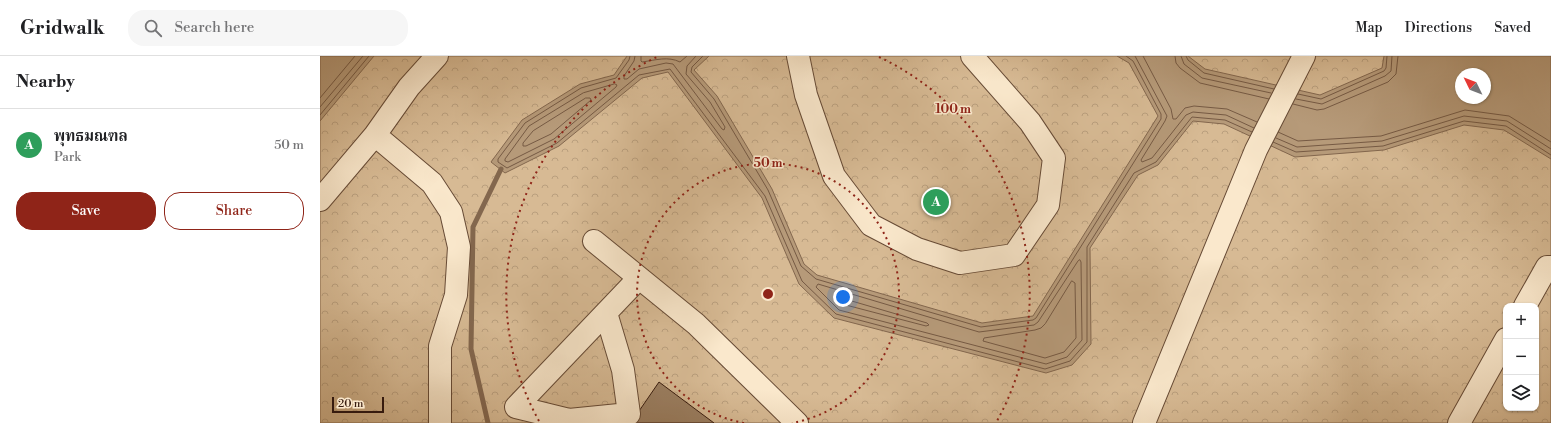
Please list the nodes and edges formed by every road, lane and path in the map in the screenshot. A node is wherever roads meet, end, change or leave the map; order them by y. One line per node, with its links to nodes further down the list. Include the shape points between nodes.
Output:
1 (437, 56): 5 (lane, via 409,87)
2 (798, 56): 3 (lane, via 806,95 834,176 871,225 917,249 960,263 1014,255 1048,204 1054,158 1030,122)
3 (972, 56)
4 (1304, 56): 15 (lane, via 1256,150)
5 (375, 135): 6 (lane); 13 (lane, via 432,183 451,212 459,247 456,295 440,346)
6 (320, 200)
7 (594, 240): 9 (lane)
8 (1551, 267): 10 (lane, via 1547,267)
9 (639, 278): 11 (lane); 14 (lane, via 696,324)
10 (1527, 303)
11 (606, 313): 11 (lane, via 532,390 516,407 569,420 629,414 623,370)
12 (1503, 345): 16 (lane)
13 (440, 423)
14 (797, 423)
15 (1144, 423)
16 (1459, 423)

